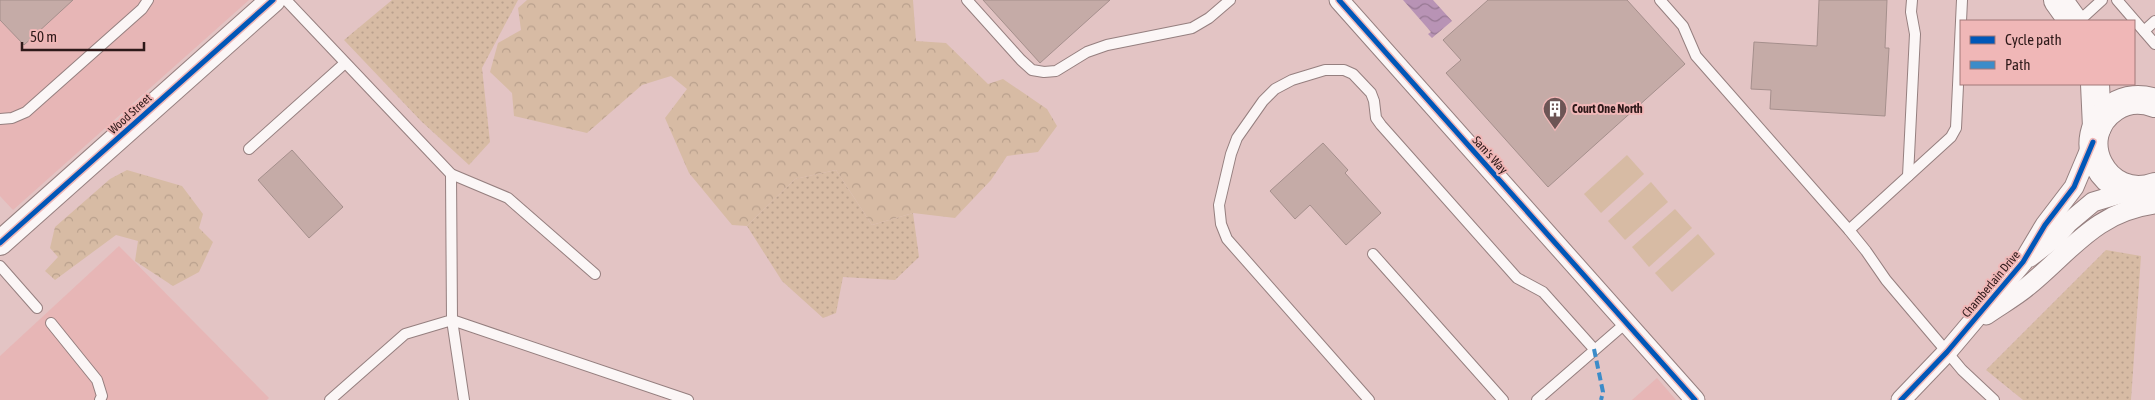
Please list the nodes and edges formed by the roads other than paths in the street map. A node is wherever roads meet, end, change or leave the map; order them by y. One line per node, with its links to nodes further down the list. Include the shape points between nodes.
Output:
1 (148, 0): 26 (lane, via 142,9 26,112 12,118)
2 (273, 0): 33 (street, Wood Street)
3 (286, 0): 22 (lane)
4 (967, 0): 5 (lane, via 1021,60 1032,70 1044,72 1056,71 1107,44 1192,28)
5 (1230, 0)
6 (1339, 0): 40 (street, Sam's Way)
7 (1660, 0): 32 (lane, via 1683,26 1696,56)
8 (1912, 0): 30 (lane, via 1915,34)
9 (1962, 0): 13 (lane)
10 (2058, 0): 14 (main road)
11 (2102, 0): 15 (lane)
12 (2117, 0): 16 (lane)
13 (1961, 20)
14 (2072, 20)
15 (2080, 20)
16 (2134, 20)
17 (2135, 21): 19 (lane)
18 (2155, 21): 19 (lane)
19 (2144, 31): 21 (lane)
20 (1960, 43): 30 (lane, via 1956,128 1951,137)
21 (2155, 44)
22 (345, 63): 28 (lane); 29 (lane)
23 (2135, 82): 25 (main road)
24 (2095, 85): 27 (main road)
25 (2155, 101): 27 (main road, via 2136,100 2121,104 2108,112)
26 (0, 118)
27 (2095, 135): 31 (main road, via 2096,158 2106,176 2118,185); 35 (street, Chamberlain Drive, via 2074,187 2045,225)
28 (249, 150)
29 (451, 174): 37 (lane, via 508,198); 39 (lane)
30 (1908, 176): 32 (lane)
31 (2148, 194): 35 (street, Chamberlain Drive, via 2099,199); 42 (street, via 2134,208 2103,220 2027,287)
32 (1849, 230): 44 (lane)
33 (0, 243)
34 (1372, 254): 50 (lane)
35 (2023, 262): 42 (street, Chamberlain Drive)
36 (0, 266): 38 (lane)
37 (595, 274)
38 (38, 308)
39 (452, 320): 46 (lane, via 405,334); 47 (lane); 48 (lane)
40 (1627, 322): 43 (lane); 52 (street)
41 (51, 323): 45 (lane, via 97,380 102,396)
42 (1967, 328): 44 (street, Chamberlain Drive)
43 (1594, 349): 49 (lane, via 1543,292 1516,278 1381,125 1376,118 1371,93 1353,74 1344,70 1325,70 1275,89 1237,138 1219,205 1220,224 1227,240); 51 (lane)
44 (1947, 352): 53 (street, Chamberlain Drive); 54 (lane)
45 (100, 400)
46 (330, 400)
47 (464, 400)
48 (688, 400)
49 (1369, 400)
50 (1503, 400)
51 (1537, 400)
52 (1695, 400)
53 (1901, 400)
54 (1994, 400)

